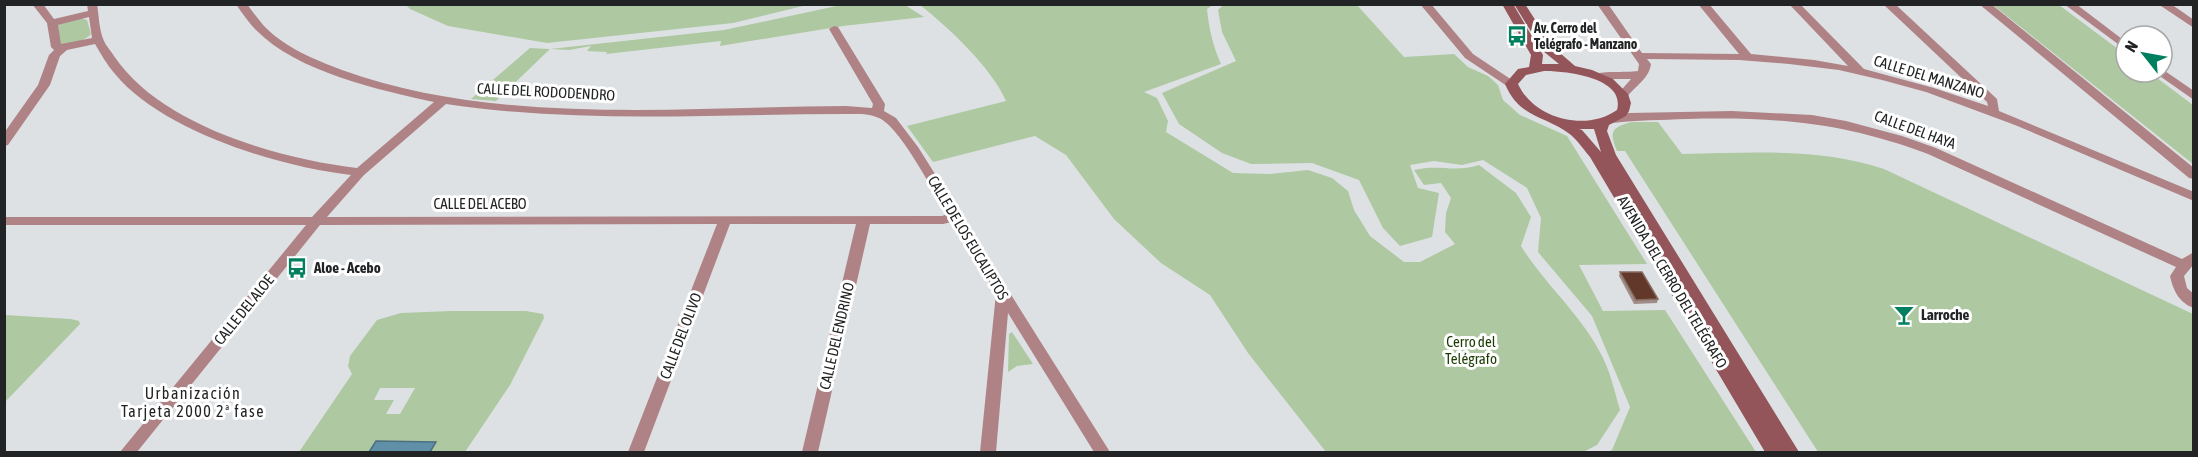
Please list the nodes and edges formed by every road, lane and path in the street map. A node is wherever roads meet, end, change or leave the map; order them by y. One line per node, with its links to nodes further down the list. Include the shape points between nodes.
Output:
1 (37, 4): 14 (street)
2 (241, 4): 32 (street, CALLE DEL RODODENDRO, via 253,23 294,54 375,85)
3 (1425, 4): 22 (street)
4 (1507, 4): 24 (street, via 1537,55)
5 (1519, 4): 23 (street, via 1547,48)
6 (1602, 4): 20 (street)
7 (1702, 4): 21 (street)
8 (1794, 4): 25 (street)
9 (1888, 4): 34 (street, via 1993,102)
10 (1984, 4): 39 (street)
11 (2069, 4): 17 (street)
12 (2163, 4): 15 (street)
13 (92, 9): 14 (street); 18 (street)
14 (52, 23): 19 (street, via 56,46)
15 (2193, 25)
16 (834, 28): 33 (street, CALLE DE LOS EUCALIPTOS, via 879,104)
17 (2114, 38)
18 (97, 40): 19 (street); 38 (street, via 126,82 195,128 291,162)
19 (63, 48): 37 (street, via 55,55 44,85)
20 (1639, 56): 21 (street, CALLE DEL MANZANO); 26 (street, via 1645,63)
21 (1748, 56): 25 (street, CALLE DEL MANZANO)
22 (1476, 62): 24 (street, via 1502,70); 29 (street)
23 (1573, 69): 24 (street); 27 (street)
24 (1529, 71): 29 (street)
25 (1860, 71): 34 (street, CALLE DEL MANZANO)
26 (1642, 74): 27 (street); 30 (street)
27 (1597, 76): 30 (street)
28 (2174, 83): 31 (street)
29 (1511, 84): 36 (street, via 1513,95 1522,106)
30 (1623, 95): 35 (street, via 1623,112)
31 (2193, 97)
32 (444, 100): 33 (street, CALLE DEL RODODENDRO, via 505,108 611,111); 38 (street, CALLE DEL ALOE)
33 (878, 111): 41 (street, CALLE DE LOS EUCALIPTOS, via 904,134)
34 (1990, 112): 40 (street, CALLE DEL MANZANO)
35 (1608, 121): 36 (street, via 1589,125); 46 (street, CALLE DEL HAYA, via 1629,117 1764,115 1861,128 1932,151); 57 (street, AVENIDA DEL CERRO DEL TELÉGRAFO, via 1600,131 1609,155)
36 (1558, 122): 56 (street, AVENIDA DEL CERRO DEL TELÉGRAFO, via 1577,133 1596,155)
37 (4, 142)
38 (360, 172): 45 (street, CALLE DEL ALOE)
39 (2193, 175)
40 (2190, 193)
41 (955, 216): 43 (street, CALLE DEL ACEBO, via 944,220); 47 (street, CALLE DE LOS EUCALIPTOS)
42 (725, 220): 43 (street, CALLE DEL ACEBO); 45 (street, CALLE DEL ACEBO); 52 (street, CALLE DEL OLIVO)
43 (864, 220): 53 (street, CALLE DEL ENDRINO)
44 (4, 221): 45 (street, CALLE DEL ACEBO)
45 (316, 221): 51 (street, CALLE DEL ALOE)
46 (2189, 261): 48 (street, via 2177,276 2180,290)
47 (1002, 294): 49 (street, CALLE DE LOS EUCALIPTOS); 50 (street)
48 (2193, 303)
49 (1020, 323): 50 (street); 55 (street, CALLE DE LOS EUCALIPTOS)
50 (998, 330): 54 (street)
51 (128, 453)
52 (636, 453)
53 (810, 453)
54 (988, 453)
55 (1102, 453)
56 (1774, 453)
57 (1790, 453)

